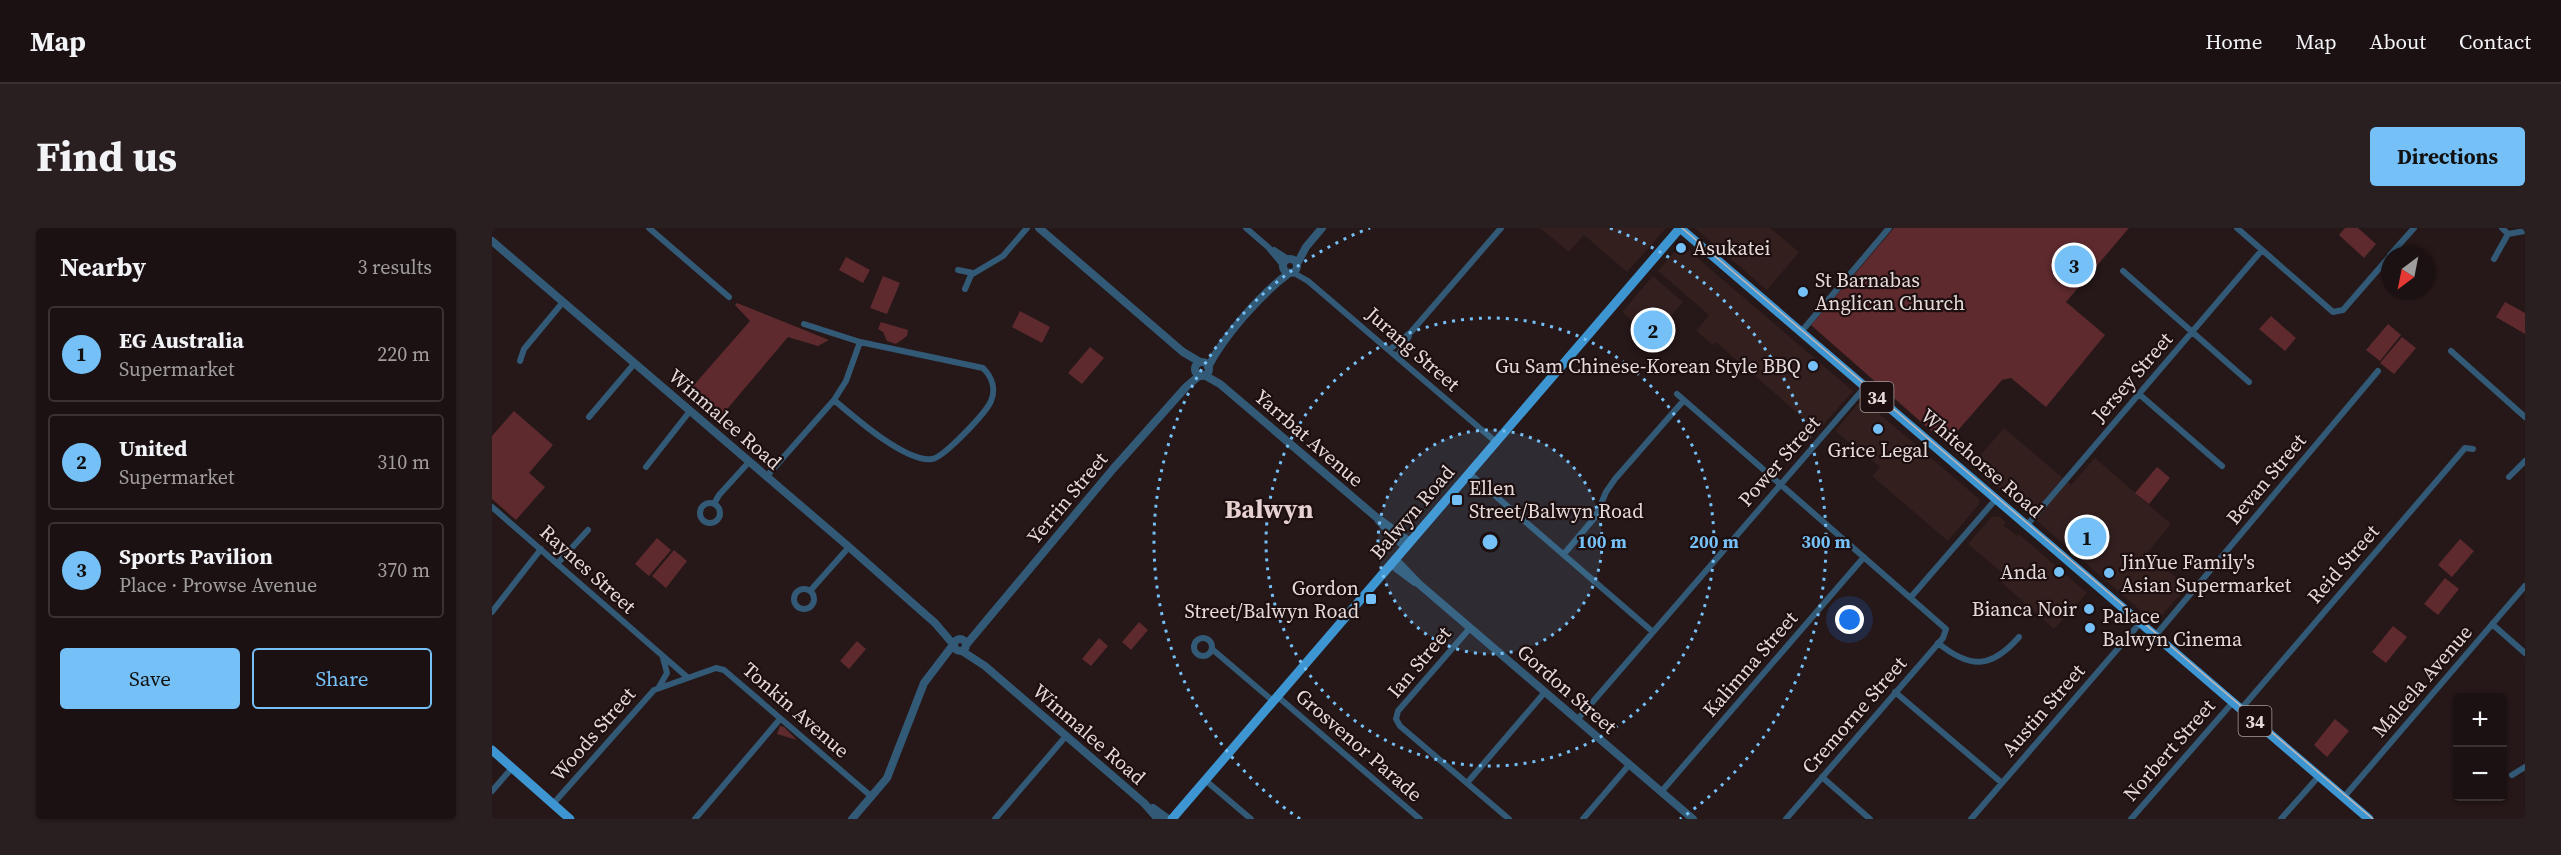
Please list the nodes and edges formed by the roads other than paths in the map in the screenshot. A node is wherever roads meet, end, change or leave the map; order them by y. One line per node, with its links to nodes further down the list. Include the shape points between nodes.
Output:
1 (649, 228): 24 (street)
2 (1027, 228): 22 (street, via 1003,256)
3 (1039, 228): 36 (street, Yarrbat Avenue)
4 (1246, 228): 19 (street, Jurang Street)
5 (1322, 228): 19 (street, Yerrin Street)
6 (1501, 228): 27 (street)
7 (1680, 228): 28 (main road, Whitehorse Road / 34); 47 (main road, Balwyn Road)
8 (1889, 228): 28 (street)
9 (2237, 228): 16 (street)
10 (2414, 228): 15 (street)
11 (2502, 228): 13 (street)
12 (2525, 231): 13 (street)
13 (2508, 234): 17 (street)
14 (492, 241): 25 (street, Winmalee Road)
15 (2398, 246)
16 (2262, 250): 18 (street, via 2333,312 2339,312); 29 (street, Jersey Street)
17 (2494, 259)
18 (2381, 265)
19 (1290, 266): 31 (street, Jurang Street); 36 (street, Yerrin Street)
20 (958, 270): 22 (street)
21 (2123, 271): 29 (street)
22 (973, 273): 23 (street)
23 (965, 289)
24 (729, 297)
25 (563, 302): 34 (street, via 524,349); 35 (street, Winmalee Road)
26 (804, 324): 30 (street)
27 (1410, 332): 31 (street); 33 (street)
28 (1801, 332): 39 (main road, Whitehorse Road / 34)
29 (2192, 332): 38 (street); 41 (street, Jersey Street)
30 (860, 342): 42 (street, via 849,376); 42 (street, via 983,368 993,387 991,402 944,454 931,460 910,454 862,424)
31 (1389, 350): 33 (street, Jurang Street)
32 (2451, 351): 46 (street)
33 (1397, 357): 47 (street, Jurang Street)
34 (520, 361)
35 (634, 363): 44 (street, Winmalee Road); 45 (street)
36 (1202, 368): 62 (street, Yarrbat Avenue); 80 (street, Yerrin Street)
37 (2378, 371): 77 (street, Bevan Street)
38 (2249, 382)
39 (1865, 387): 56 (street, Power Street); 57 (main road, Whitehorse Road / 34)
40 (1677, 394): 43 (street)
41 (2139, 394): 52 (street); 60 (street, Jersey Street)
42 (834, 400): 54 (street)
43 (1684, 400): 56 (street); 65 (street, via 1615,479 1596,516)
44 (690, 411): 50 (street, Winmalee Road); 51 (street)
45 (589, 417)
46 (2525, 417)
47 (1496, 442): 53 (main road, Balwyn Road)
48 (2472, 449): 90 (street, Reid Street, via 2465,448)
49 (2525, 461): 55 (street)
50 (748, 462): 54 (street, Winmalee Road); 58 (street)
51 (646, 466)
52 (2222, 466)
53 (1469, 473): 62 (main road, Balwyn Road); 65 (street)
54 (766, 477): 63 (street, Winmalee Road)
55 (2509, 477)
56 (1780, 485): 66 (street); 76 (street, Power Street)
57 (1996, 499): 60 (main road, Whitehorse Road / 34); 71 (street)
58 (714, 504)
59 (492, 507): 64 (street, Raynes Street)
60 (2027, 525): 73 (main road, Whitehorse Road / 34)
61 (588, 530): 68 (street)
62 (1408, 544): 67 (main road, Balwyn Road)
63 (849, 547): 70 (street); 80 (street, Winmalee Road)
64 (541, 549): 68 (street, Raynes Street); 72 (street)
65 (1564, 554): 76 (street)
66 (1864, 557): 71 (street); 105 (street, Kalimna Street)
67 (1393, 562): 75 (street, Gordon Street); 88 (main road, Balwyn Road)
68 (557, 564): 83 (street, Raynes Street)
69 (2525, 586): 74 (street, Maleela Avenue)
70 (810, 591)
71 (1911, 597): 79 (street, Cremorne Street, via 1942,624 1946,631)
72 (492, 612)
73 (2140, 623): 77 (main road, Whitehorse Road / 34); 103 (street, Austin Street)
74 (2492, 624): 82 (street); 107 (street, Maleela Avenue)
75 (1470, 628): 86 (street, Gordon Street); 102 (street, Ian Street, via 1398,711 1396,719)
76 (1653, 632): 92 (street, Power Street)
77 (2155, 636): 89 (main road, Whitehorse Road / 34)
78 (2019, 638): 79 (street, via 2001,656 1985,662 1965,660)
79 (1938, 643): 87 (street, Cremorne Street)
80 (960, 645): 93 (street, Winmalee Road); 106 (street, Yerrin Street, via 924,683 888,774)
81 (1212, 650): 88 (street, Grosvenor Parade)
82 (2525, 653)
83 (662, 657): 84 (street, Raynes Street); 85 (street, via 667,673)
84 (687, 677): 85 (street, Tonkin Avenue); 91 (street, Tonkin Avenue, via 721,668)
85 (659, 687): 109 (street, Woods Street)
86 (1545, 692): 92 (street, Gordon Street); 102 (street)
87 (1895, 692): 100 (street, Cremorne Street); 103 (street)
88 (1275, 698): 101 (main road, Balwyn Road); 117 (street, Grosvenor Parade)
89 (2233, 702): 90 (main road, Whitehorse Road / 34); 124 (street, Norbert Street)
90 (2241, 709): 99 (main road, Whitehorse Road / 34)
91 (780, 719): 106 (street, Tonkin Avenue); 111 (street)
92 (1577, 720): 95 (street, Gordon Street)
93 (1066, 736): 108 (street, Winmalee Road); 113 (street)
94 (492, 750): 97 (main road)
95 (1629, 765): 105 (street, Gordon Street); 119 (street)
96 (2525, 767): 98 (street)
97 (512, 768): 104 (street); 109 (main road)
98 (2512, 775)
99 (2319, 776): 107 (main road, Whitehorse Road / 34); 125 (street)
100 (1822, 777): 121 (street, Cremorne Street); 122 (street)
101 (1205, 780): 115 (main road, Balwyn Road); 116 (street)
102 (1467, 783): 118 (street)
103 (2002, 783): 123 (street, Austin Street)
104 (492, 791)
105 (1661, 792): 120 (street, Gordon Street)
106 (872, 796): 112 (street, Yerrin Street)
107 (2344, 797): 126 (main road, Whitehorse Road / 34)
108 (1144, 803): 114 (street, Winmalee Road); 115 (street, Winmalee Road)
109 (554, 804): 110 (main road)
110 (570, 819)
111 (695, 819)
112 (852, 819)
113 (995, 819)
114 (1158, 819)
115 (1170, 819)
116 (1251, 819)
117 (1420, 819)
118 (1509, 819)
119 (1583, 819)
120 (1693, 819)
121 (1786, 819)
122 (1870, 819)
123 (1971, 819)
124 (2131, 819)
125 (2281, 819)
126 (2369, 819)

